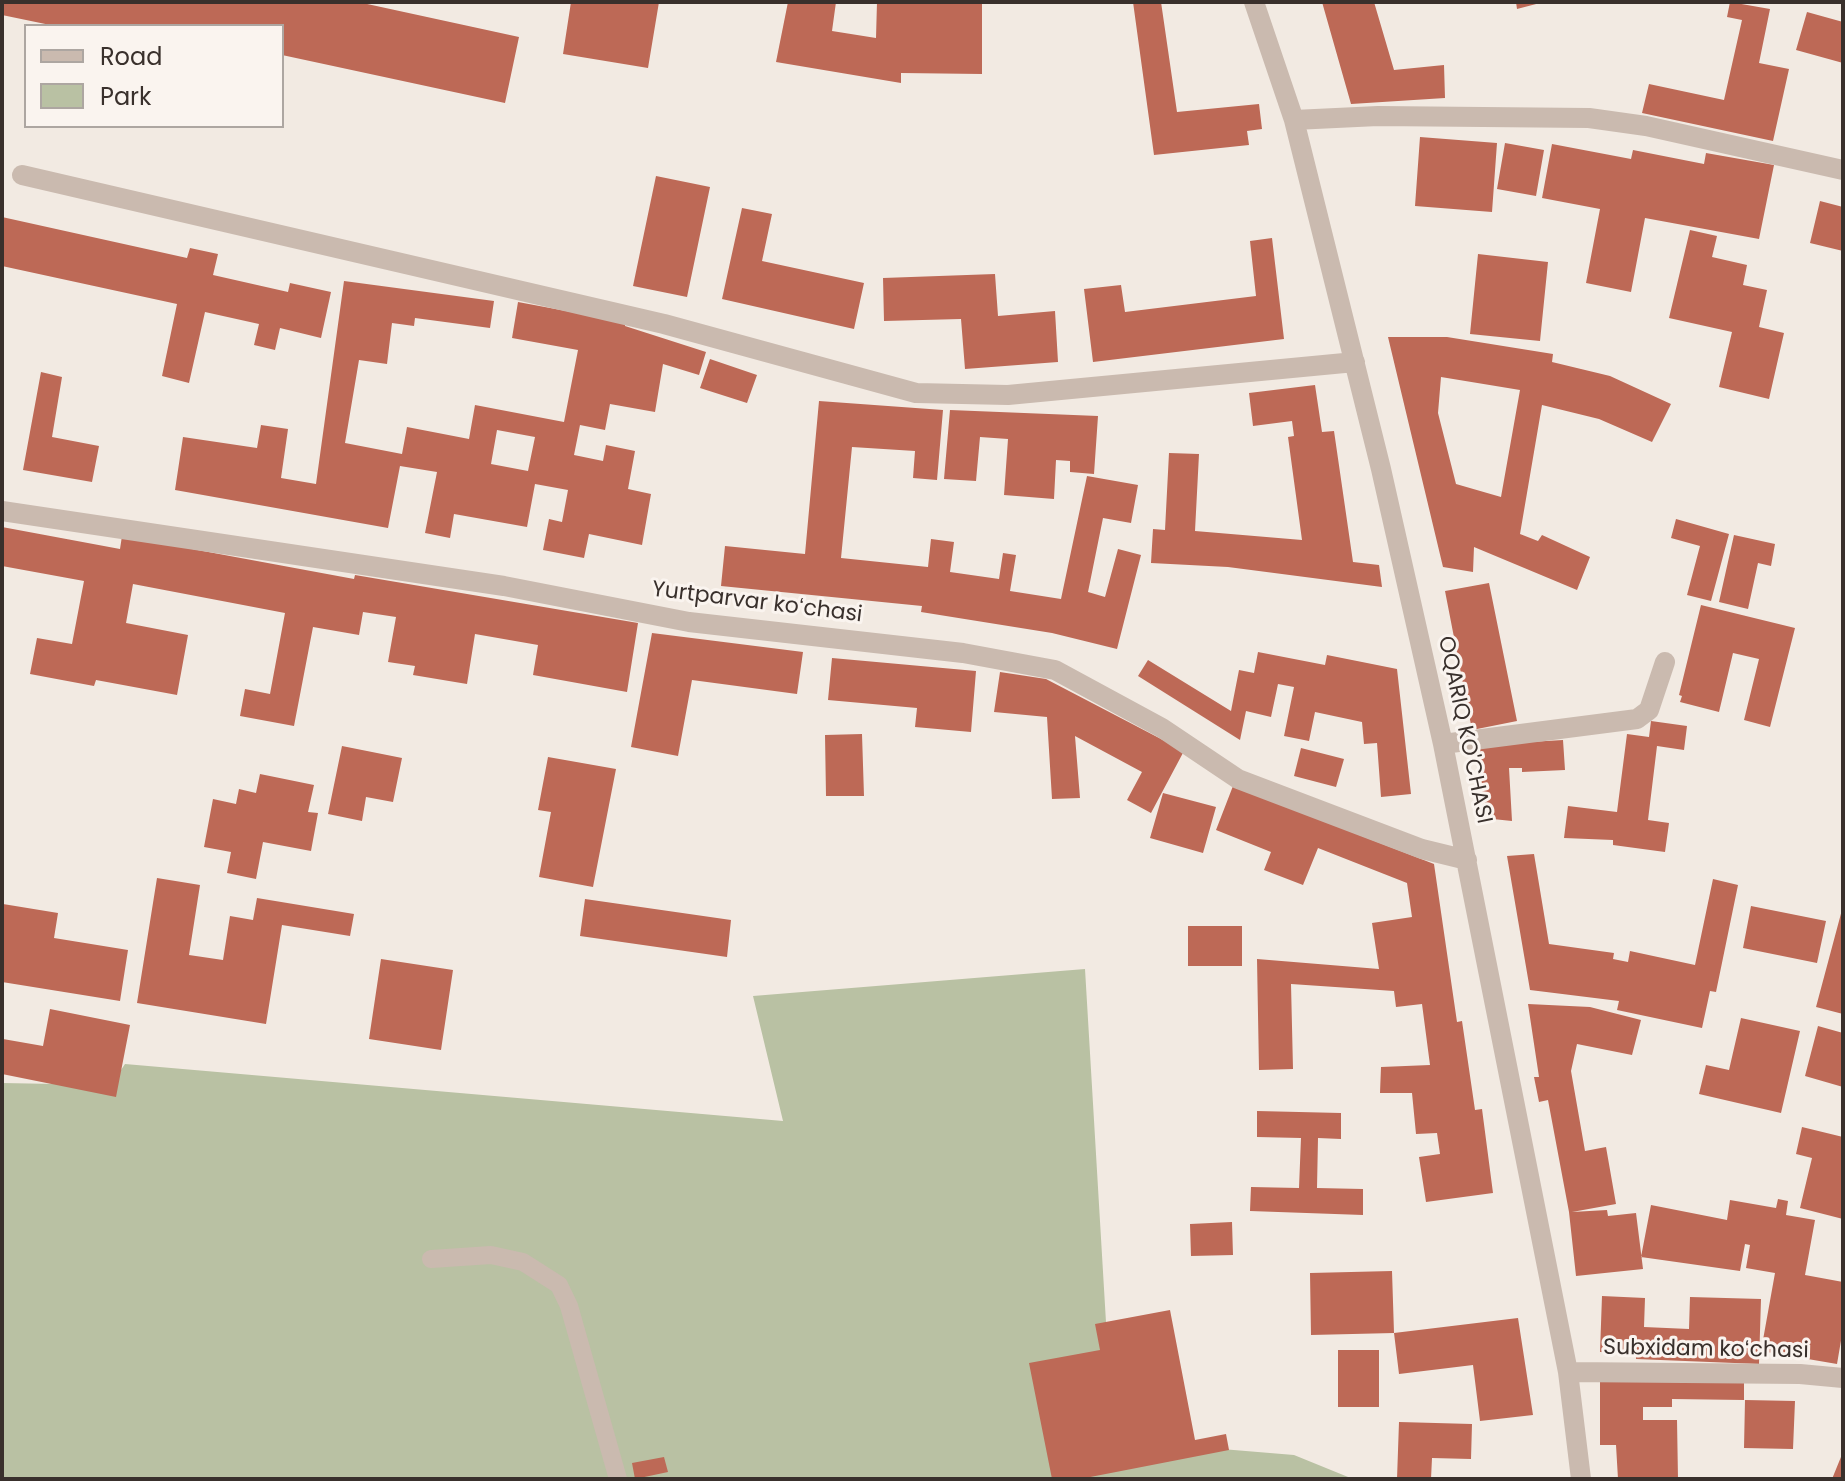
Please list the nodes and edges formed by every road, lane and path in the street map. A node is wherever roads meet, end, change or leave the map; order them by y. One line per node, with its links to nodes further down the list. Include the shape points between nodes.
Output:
1 (1254, 2): 2 (street, OQARIQ KO'CHASI)
2 (1294, 120): 3 (street, via 1589,118); 5 (street, OQARIQ KO'CHASI)
3 (1843, 170)
4 (22, 175): 5 (street, via 664,324 916,393 1008,395)
5 (1355, 362): 8 (street, OQARIQ KO'CHASI)
6 (2, 511): 9 (street, Yurtparvar koʻchasi, via 504,586 689,622 963,653 1055,670 1162,728 1238,779 1422,849)
7 (1665, 662): 8 (street, via 1649,710 1637,719)
8 (1443, 744): 9 (street, OQARIQ KO'CHASI)
9 (1467, 860): 11 (street, OQARIQ KO'CHASI)
10 (431, 1259): 13 (lane, via 491,1255 523,1262 559,1285)
11 (1568, 1372): 12 (street, Subxidam koʻchasi); 14 (street, OQARIQ KO'CHASI)
12 (1842, 1373)
13 (618, 1479)
14 (1581, 1479)

